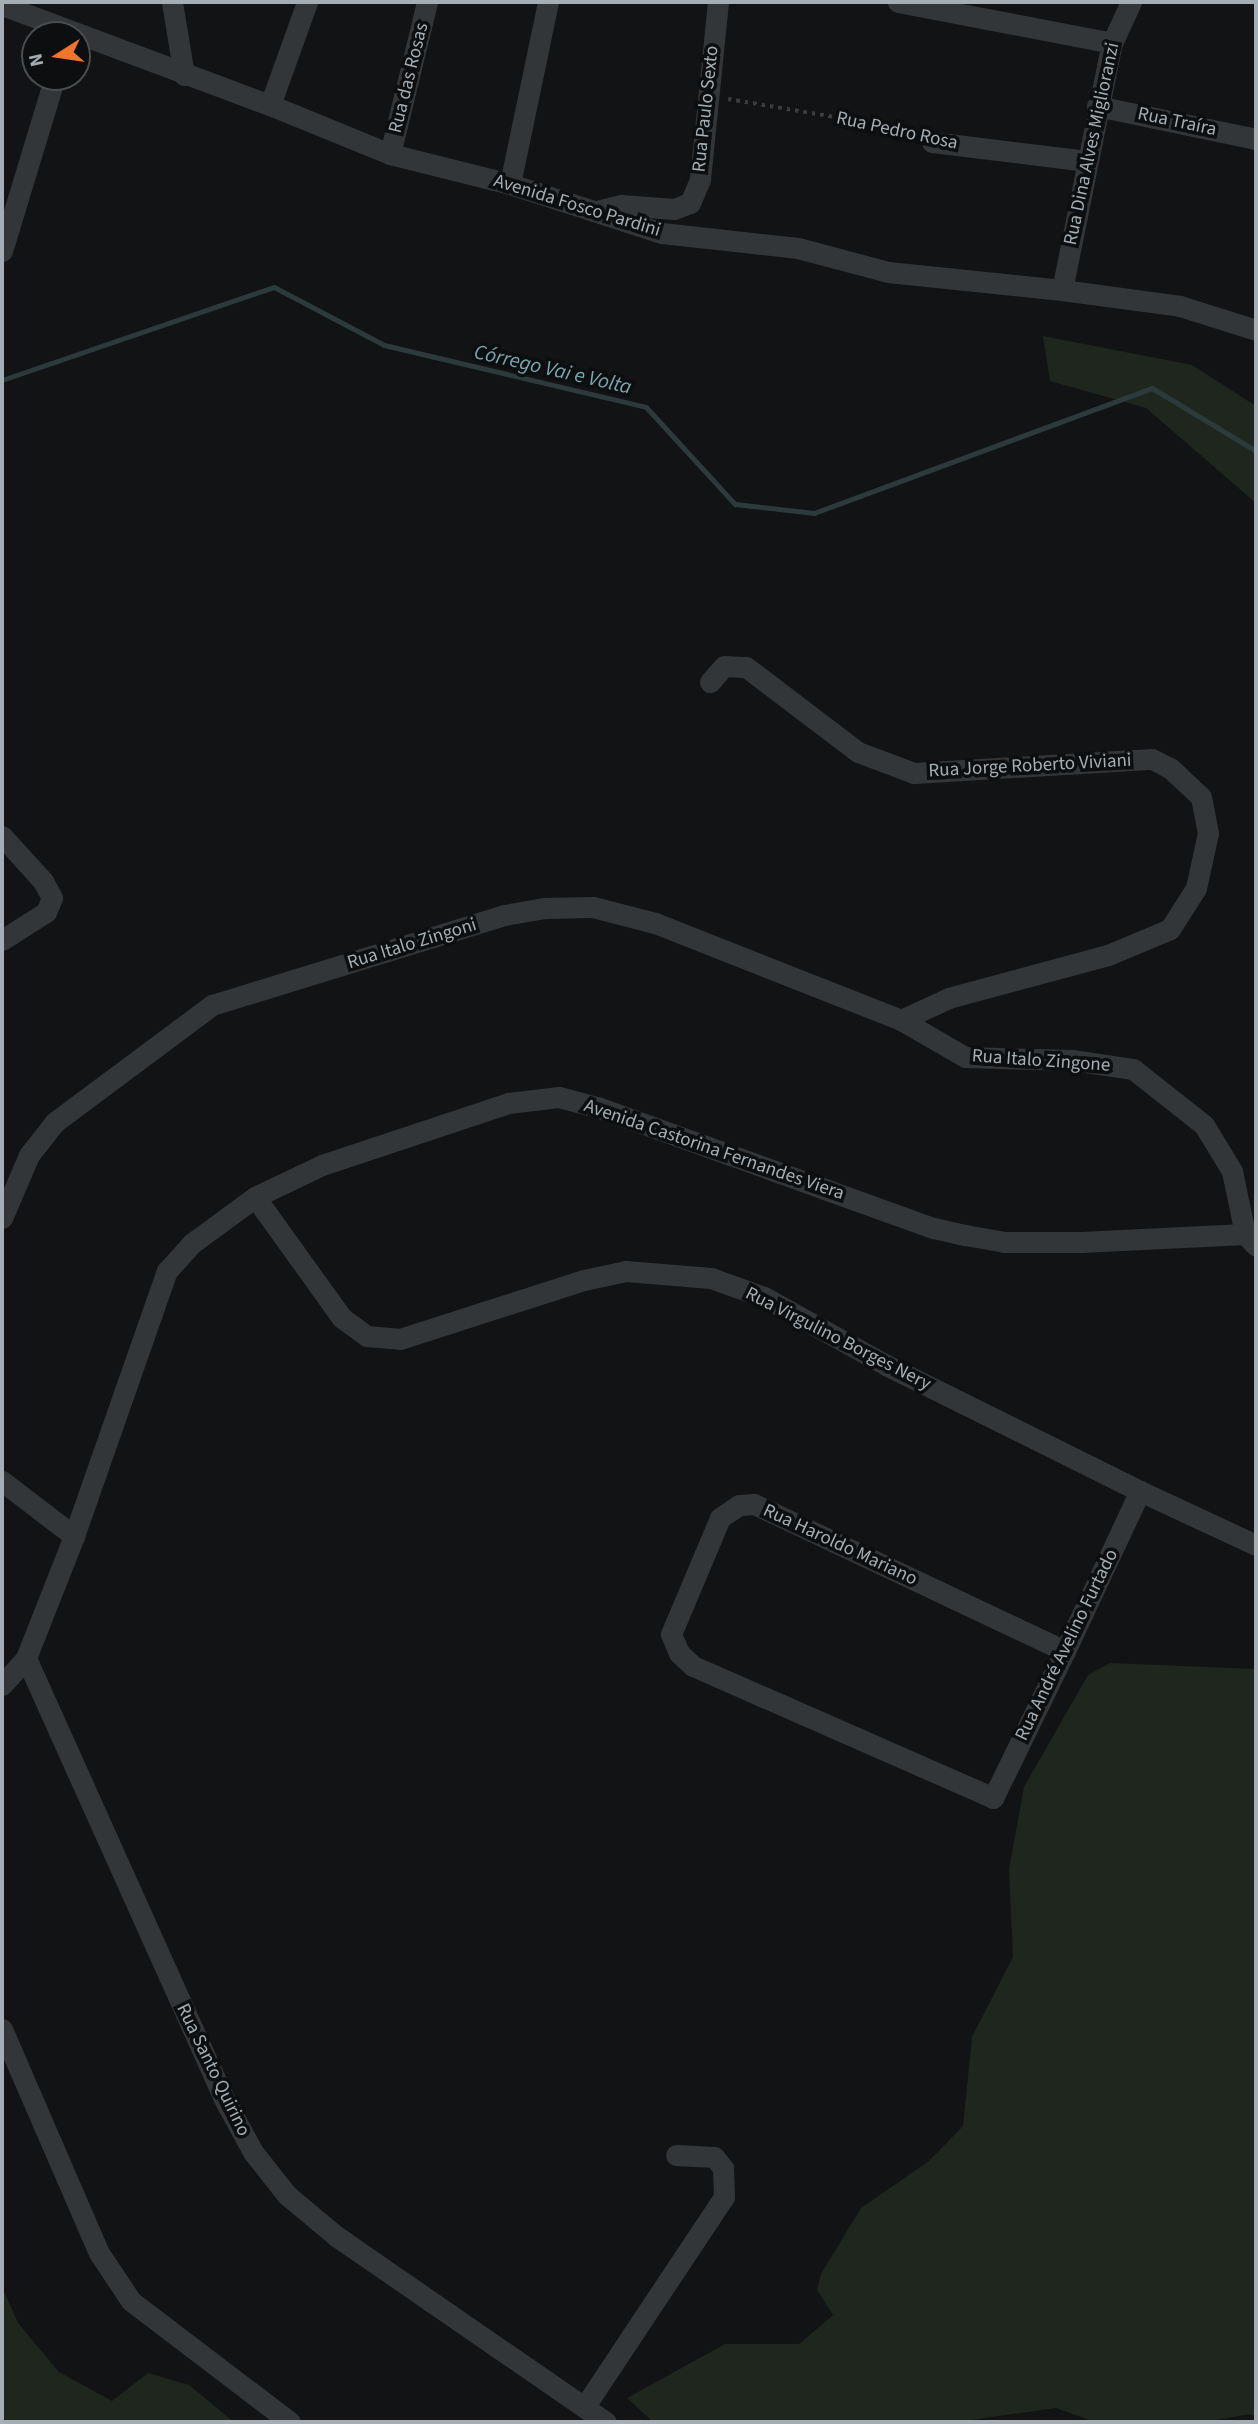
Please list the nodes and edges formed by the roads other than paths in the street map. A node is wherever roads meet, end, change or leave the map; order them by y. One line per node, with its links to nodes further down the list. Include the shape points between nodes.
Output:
1 (172, 2): 12 (street)
2 (307, 2): 14 (street)
3 (427, 2): 18 (street, Rua das Rosas)
4 (548, 2): 20 (street)
5 (718, 2): 21 (street, Rua Paulo Sexto, via 700,178 690,203 674,209 621,205)
6 (898, 2): 11 (street)
7 (1131, 2): 11 (street, Rua Dina Alves Miglioranzi)
8 (2, 5): 9 (street, Avenida Fosco Pardini)
9 (42, 21)
10 (91, 40): 12 (street, Avenida Fosco Pardini)
11 (1112, 43): 15 (street, Rua Dina Alves Miglioranzi)
12 (184, 75): 14 (street, Avenida Fosco Pardini)
13 (51, 91): 22 (street)
14 (270, 105): 18 (street, Avenida Fosco Pardini)
15 (1097, 106): 16 (street, Rua Traíra); 19 (street, Rua Dina Alves Miglioranzi)
16 (1256, 139)
17 (933, 142): 19 (street, Rua Pedro Rosa)
18 (390, 154): 20 (street, Avenida Fosco Pardini)
19 (1087, 161): 23 (street, Rua Dina Alves Miglioranzi)
20 (510, 184): 21 (street, Avenida Fosco Pardini)
21 (596, 211): 23 (street, Avenida Fosco Pardini, via 662,233 798,248 888,272)
22 (2, 251)
23 (1062, 290): 24 (street, Avenida Fosco Pardini, via 1180,306)
24 (1256, 330)
25 (710, 682): 28 (street, Rua Jorge Roberto Viviani, via 724,666 746,667 858,752 914,773 1152,759 1170,768 1201,797 1208,833 1196,888 1170,929 1108,955 949,998)
26 (2, 836): 27 (street, via 43,881 52,898 46,912)
27 (2, 940)
28 (901, 1020): 30 (street, Rua Italo Zingoni, via 643,919 593,907 504,915 212,1005 55,1122 29,1155); 31 (street, Rua Italo Zingone, via 965,1057 1072,1060 1133,1069 1204,1125 1232,1171)
29 (256, 1197): 31 (street, Avenida Castorina Fernandes Viera, via 322,1165 508,1103 559,1097 965,1235 1003,1242); 33 (street, Rua Virgulino Borges Nery, via 342,1318 367,1336 400,1339 626,1271 711,1278 764,1297 886,1365); 34 (street, Avenida Castorina Fernandes Viera, via 191,1244 167,1271)
30 (2, 1217)
31 (1251, 1240)
32 (2, 1481): 34 (street)
33 (1140, 1491): 35 (street, Rua Virgulino Borges Nery); 36 (street, Rua André Avelino Furtado)
34 (74, 1536): 37 (street, Avenida Castorina Fernandes Viera)
35 (1256, 1545)
36 (1065, 1651): 39 (street, Rua André Avelino Furtado); 39 (street, Rua Haroldo Mariano, via 754,1504 739,1506 720,1518 671,1634 679,1653 692,1666)
37 (26, 1658): 38 (street); 42 (street, Rua Santo Quirino, via 223,2097 253,2152 287,2195 336,2236)
38 (2, 1685)
39 (993, 1798)
40 (2, 2029): 43 (street, via 99,2253 131,2301)
41 (676, 2155): 42 (street, via 714,2158 723,2168 724,2197)
42 (585, 2406): 44 (street, Rua Santo Quirino)
43 (290, 2422)
44 (606, 2422)

